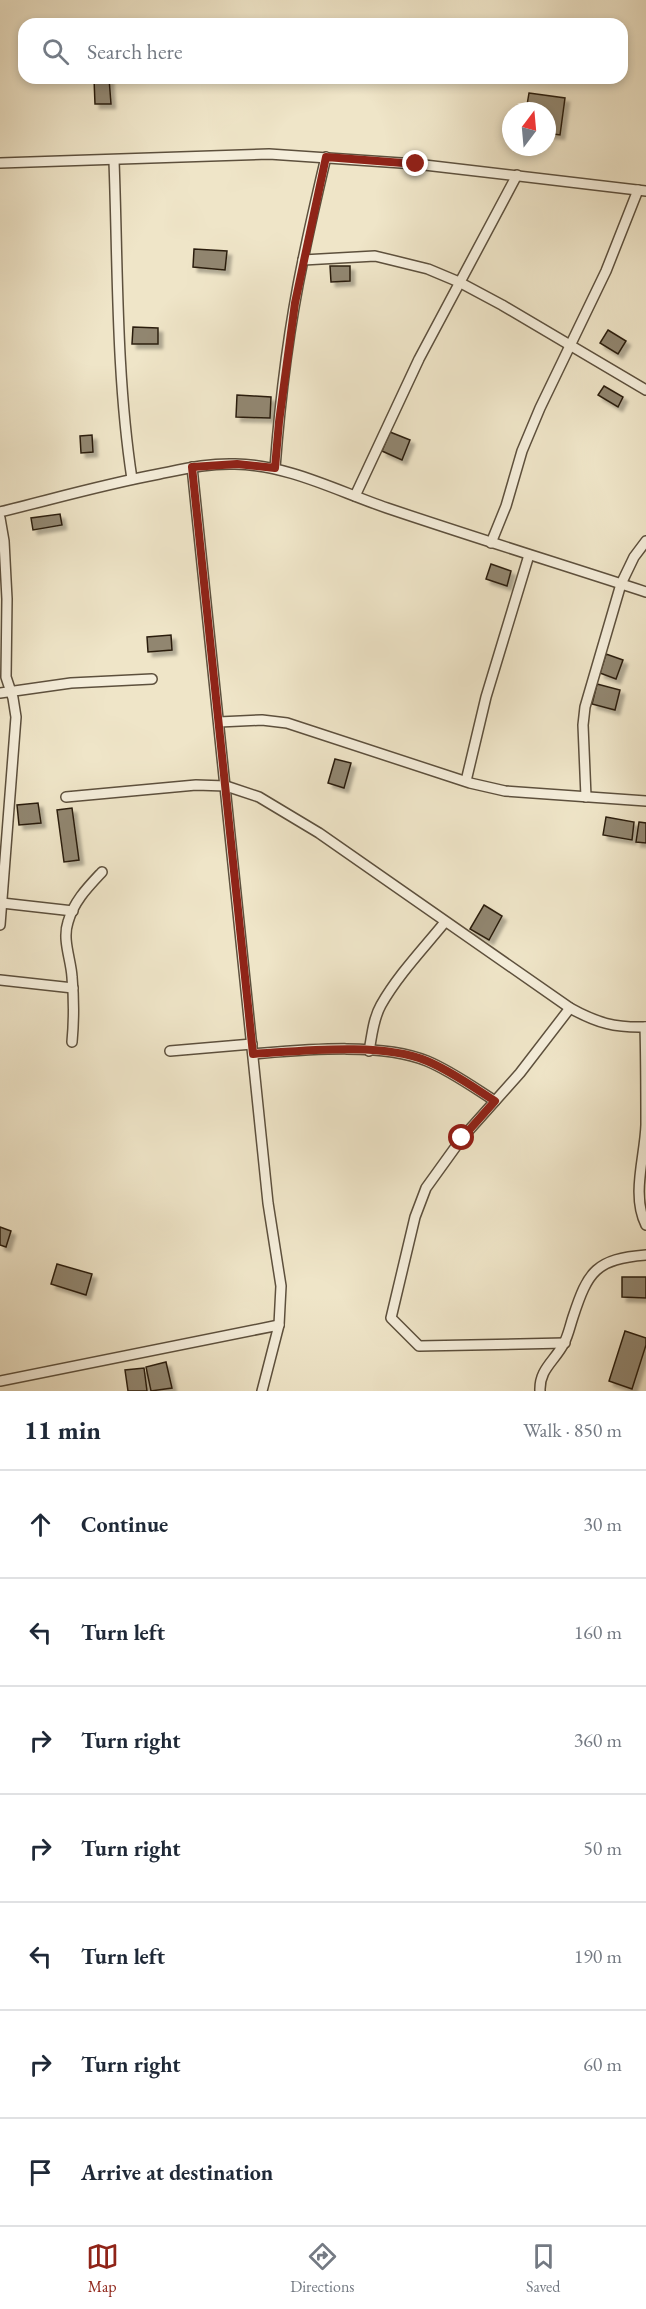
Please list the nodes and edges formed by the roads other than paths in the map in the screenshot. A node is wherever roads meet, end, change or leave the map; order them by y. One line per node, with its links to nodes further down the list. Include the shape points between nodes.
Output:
1 (326, 157): 2 (street, via 214,155); 4 (street); 6 (street)
2 (114, 161): 3 (street); 12 (street, via 121,386)
3 (0, 163)
4 (517, 175): 5 (street); 7 (street)
5 (642, 191): 8 (street)
6 (303, 260): 7 (street, via 375,256 428,269); 11 (street)
7 (459, 282): 8 (street); 13 (street)
8 (572, 345): 9 (street); 17 (street, via 535,419)
9 (646, 390)
10 (192, 467): 11 (street, via 237,464); 12 (street); 24 (street)
11 (275, 468): 13 (street)
12 (132, 479): 14 (street)
13 (355, 496): 17 (street)
14 (0, 512)
15 (0, 518): 23 (street, via 7,600 6,677)
16 (646, 541): 19 (street)
17 (491, 543): 18 (street)
18 (529, 555): 19 (street); 25 (street, via 486,697)
19 (621, 584): 20 (street); 28 (street, via 585,707)
20 (646, 592)
21 (152, 679): 23 (street, via 71,683)
22 (0, 693): 23 (street)
23 (11, 693): 30 (street, via 16,717)
24 (219, 722): 25 (street, via 287,723); 26 (street)
25 (466, 781): 28 (street, via 505,791)
26 (226, 786): 27 (street, via 196,785); 35 (street, via 284,810); 41 (street)
27 (66, 797)
28 (586, 797): 29 (street)
29 (646, 801)
30 (4, 819): 32 (street)
31 (102, 872): 33 (street)
32 (2, 903): 33 (street); 34 (street)
33 (73, 910): 37 (street, via 66,936)
34 (0, 919)
35 (445, 922): 38 (street); 43 (street, via 380,1006)
36 (0, 980): 37 (street)
37 (73, 988): 40 (street)
38 (570, 1008): 39 (street, via 588,1019 617,1027); 44 (street)
39 (646, 1027): 45 (street)
40 (72, 1042)
41 (252, 1049): 42 (street); 43 (street); 48 (street, via 281,1286)
42 (170, 1051)
43 (369, 1051): 44 (street, via 426,1060)
44 (495, 1101): 49 (street, via 426,1188 415,1217 391,1318 419,1346)
45 (645, 1148): 46 (street, via 639,1190)
46 (646, 1225)
47 (646, 1255): 49 (street, via 603,1264 587,1280)
48 (279, 1325): 50 (street); 51 (street)
49 (565, 1343): 52 (street, via 540,1379)
50 (0, 1381)
51 (262, 1391)
52 (540, 1391)

